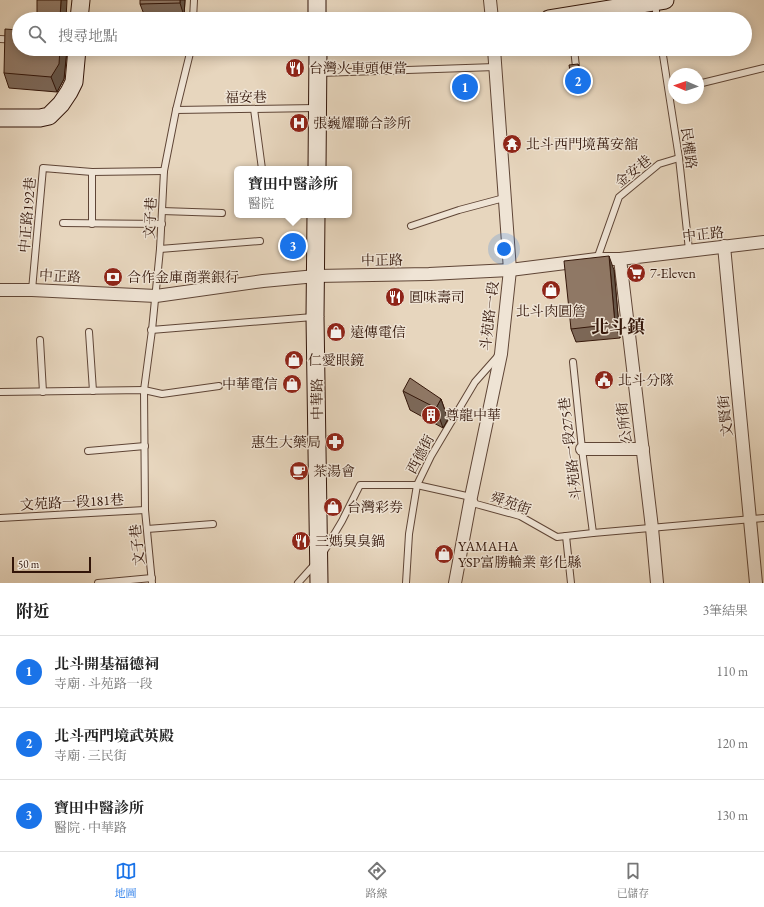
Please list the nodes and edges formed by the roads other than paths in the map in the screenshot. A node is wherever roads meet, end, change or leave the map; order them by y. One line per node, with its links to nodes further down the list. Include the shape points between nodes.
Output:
1 (80, 0): 6 (main road)
2 (194, 0): 7 (lane)
3 (317, 0): 8 (main road)
4 (490, 0): 9 (street)
5 (658, 1): 10 (main road); 11 (lane)
6 (79, 12)
7 (193, 12)
8 (317, 12)
9 (491, 12)
10 (598, 12)
11 (657, 12)
12 (0, 39): 13 (lane)
13 (12, 40)
14 (76, 56): 30 (main road, via 74,82 61,104 49,116)
15 (189, 56): 29 (lane, 文子巷)
16 (318, 56): 23 (main road)
17 (494, 56): 20 (street, 斗苑路一段)
18 (575, 56): 21 (lane)
19 (664, 56): 24 (lane, 民權路)
20 (495, 67): 23 (lane); 36 (street, 斗苑路一段)
21 (576, 67)
22 (764, 68): 25 (lane)
23 (318, 73): 27 (main road)
24 (668, 77)
25 (704, 83)
26 (673, 104): 31 (lane, 民權路)
27 (318, 108): 28 (lane, 福安巷); 33 (main road)
28 (254, 109): 29 (lane, 福安巷); 32 (lane)
29 (176, 110): 34 (lane, 文子巷)
30 (0, 118)
31 (679, 158): 48 (lane, 民權路); 50 (lane, 金安巷, via 659,164 619,196)
32 (262, 166)
33 (317, 166)
34 (164, 171): 35 (lane, 中正路192巷); 37 (lane, 文子巷)
35 (92, 172): 41 (lane); 54 (lane, 中正路192巷, via 43,168)
36 (504, 198): 43 (lane); 51 (street, 斗苑路一段)
37 (162, 211): 38 (lane); 42 (lane, 文子巷)
38 (222, 213)
39 (316, 218): 52 (main road, 中華路)
40 (63, 223): 41 (lane)
41 (92, 224): 42 (lane)
42 (162, 224): 47 (lane, 文子巷)
43 (411, 226)
44 (260, 241): 47 (lane)
45 (764, 242): 46 (street, 中正路)
46 (724, 246): 48 (street, 中正路); 76 (street, 文賢街)
47 (160, 249): 55 (lane, 文子巷)
48 (689, 250): 49 (street, 中正路)
49 (620, 259): 50 (street, 中正路); 69 (street, 公所街)
50 (597, 260): 51 (street, 中正路)
51 (510, 270): 52 (street, 中正路); 60 (street, 斗苑路一段)
52 (316, 276): 55 (street, 中正路); 56 (main road, 中華路)
53 (0, 290): 54 (street, 中正路)
54 (32, 290): 55 (street, 中正路)
55 (156, 296): 57 (lane, 文子巷)
56 (316, 317): 57 (lane); 82 (main road, 中華路)
57 (152, 330): 63 (lane, 文子巷)
58 (90, 332): 64 (lane)
59 (40, 340): 66 (lane)
60 (500, 354): 71 (lane, 西德街, via 475,382 431,456); 72 (street, 斗苑路一段)
61 (573, 362): 68 (lane, 斗苑路一段275巷)
62 (219, 386): 63 (lane, via 162,394)
63 (144, 390): 64 (lane); 67 (lane, 文子巷)
64 (92, 391): 66 (lane)
65 (0, 392): 66 (lane)
66 (43, 392)
67 (145, 446): 70 (lane); 73 (lane, 文子巷)
68 (582, 449): 69 (street); 80 (lane, 斗苑路一段275巷)
69 (643, 449): 78 (street, 公所街)
70 (88, 451)
71 (417, 485): 72 (lane, 舜苑街); 82 (lane, 舜苑街, via 360,485); 87 (lane, 西德街, via 409,534)
72 (471, 497): 81 (lane, 舜苑街, via 476,504 520,516 557,537); 88 (street, 斗苑路一段)
73 (145, 510): 74 (lane, 文苑路一段181巷); 79 (lane, 文子巷)
74 (0, 518)
75 (764, 518): 76 (lane, 舜苑街)
76 (750, 519): 78 (lane, 舜苑街); 91 (street, 文賢街)
77 (214, 524): 79 (lane)
78 (652, 528): 80 (lane, 舜苑街); 90 (street, 公所街)
79 (147, 529): 83 (lane, 文子巷)
80 (592, 533): 81 (lane, 舜苑街)
81 (566, 536): 89 (lane)
82 (319, 560): 85 (lane); 86 (main road, 中華路)
83 (152, 581): 84 (lane, 文子巷)
84 (98, 583)
85 (298, 583)
86 (319, 583)
87 (406, 583)
88 (455, 583)
89 (571, 583)
90 (657, 583)
91 (756, 583)

